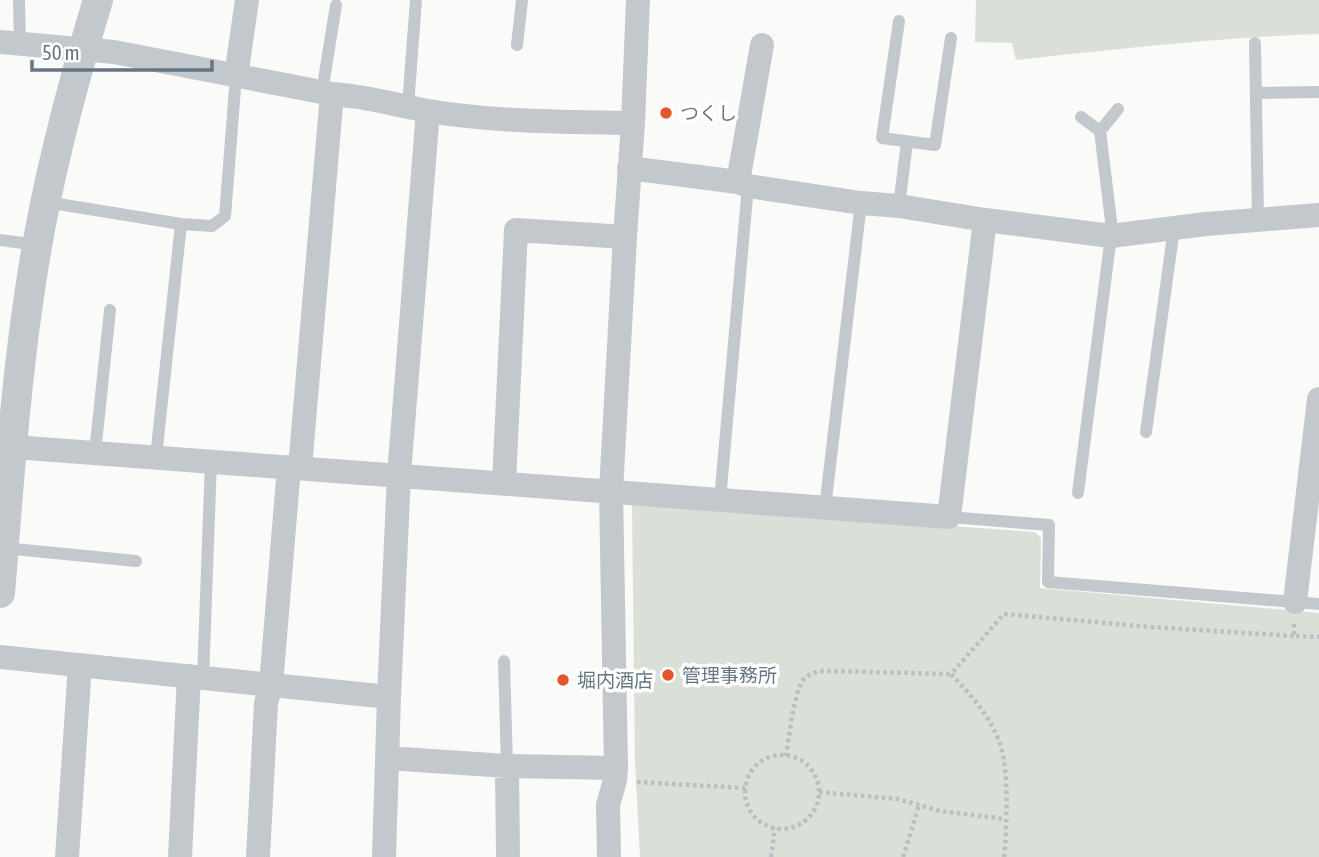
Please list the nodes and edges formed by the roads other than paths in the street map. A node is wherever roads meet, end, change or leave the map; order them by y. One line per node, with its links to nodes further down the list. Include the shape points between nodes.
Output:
1 (19, 0): 10 (lane)
2 (98, 0): 14 (street)
3 (247, 0): 15 (street)
4 (416, 0): 19 (lane)
5 (522, 0): 12 (lane)
6 (638, 0): 22 (street)
7 (336, 5): 17 (lane)
8 (899, 21): 24 (lane, via 882,138)
9 (951, 37): 24 (lane, via 935,145)
10 (10, 43): 14 (street)
11 (1255, 43): 18 (lane)
12 (517, 45)
13 (762, 45): 26 (street)
14 (83, 50): 15 (street); 27 (street)
15 (236, 76): 17 (street); 33 (lane, via 225,216 212,226)
16 (1319, 92): 18 (lane)
17 (327, 93): 19 (street); 46 (street)
18 (1256, 93): 31 (lane)
19 (418, 108): 22 (street, via 515,120); 47 (street)
20 (1118, 109): 23 (lane)
21 (1082, 117): 23 (lane)
22 (634, 123): 25 (street)
23 (1100, 131): 35 (lane)
24 (907, 142): 29 (lane)
25 (629, 168): 26 (street); 36 (street)
26 (743, 184): 28 (street); 51 (lane)
27 (45, 202): 33 (lane); 38 (street)
28 (861, 203): 29 (street); 52 (lane)
29 (899, 206): 32 (street)
30 (1319, 215): 31 (street)
31 (1258, 219): 34 (street)
32 (985, 220): 35 (street); 53 (street)
33 (181, 223): 44 (lane)
34 (1174, 228): 35 (street); 41 (lane)
35 (1111, 236): 50 (lane)
36 (625, 237): 48 (street, via 516,230); 49 (street)
37 (0, 240): 38 (lane)
38 (37, 245): 42 (street)
39 (110, 310): 43 (lane)
40 (1319, 399): 57 (street)
41 (1146, 432)
42 (6, 447): 43 (street); 54 (street)
43 (95, 453): 44 (street)
44 (156, 457): 45 (street)
45 (211, 461): 46 (street); 61 (lane)
46 (294, 468): 47 (street); 62 (street)
47 (399, 475): 48 (street); 63 (street)
48 (504, 483): 49 (street)
49 (611, 491): 51 (street); 66 (street)
50 (1078, 493)
51 (720, 500): 52 (street)
52 (825, 508): 53 (street)
53 (949, 517): 57 (lane, via 1049,525 1048,582)
54 (4, 548): 55 (lane); 56 (street)
55 (136, 561)
56 (0, 593)
57 (1307, 603)
58 (0, 657): 60 (street)
59 (504, 661): 65 (lane)
60 (80, 665): 61 (street); 67 (street)
61 (196, 677): 62 (street); 68 (street)
62 (271, 685): 63 (street); 69 (street, via 266,703)
63 (389, 697): 64 (street)
64 (387, 758): 65 (street); 70 (street)
65 (507, 766): 66 (street); 71 (street)
66 (616, 774): 72 (street, via 608,805)
67 (67, 857)
68 (180, 857)
69 (258, 857)
70 (384, 857)
71 (508, 857)
72 (609, 857)

